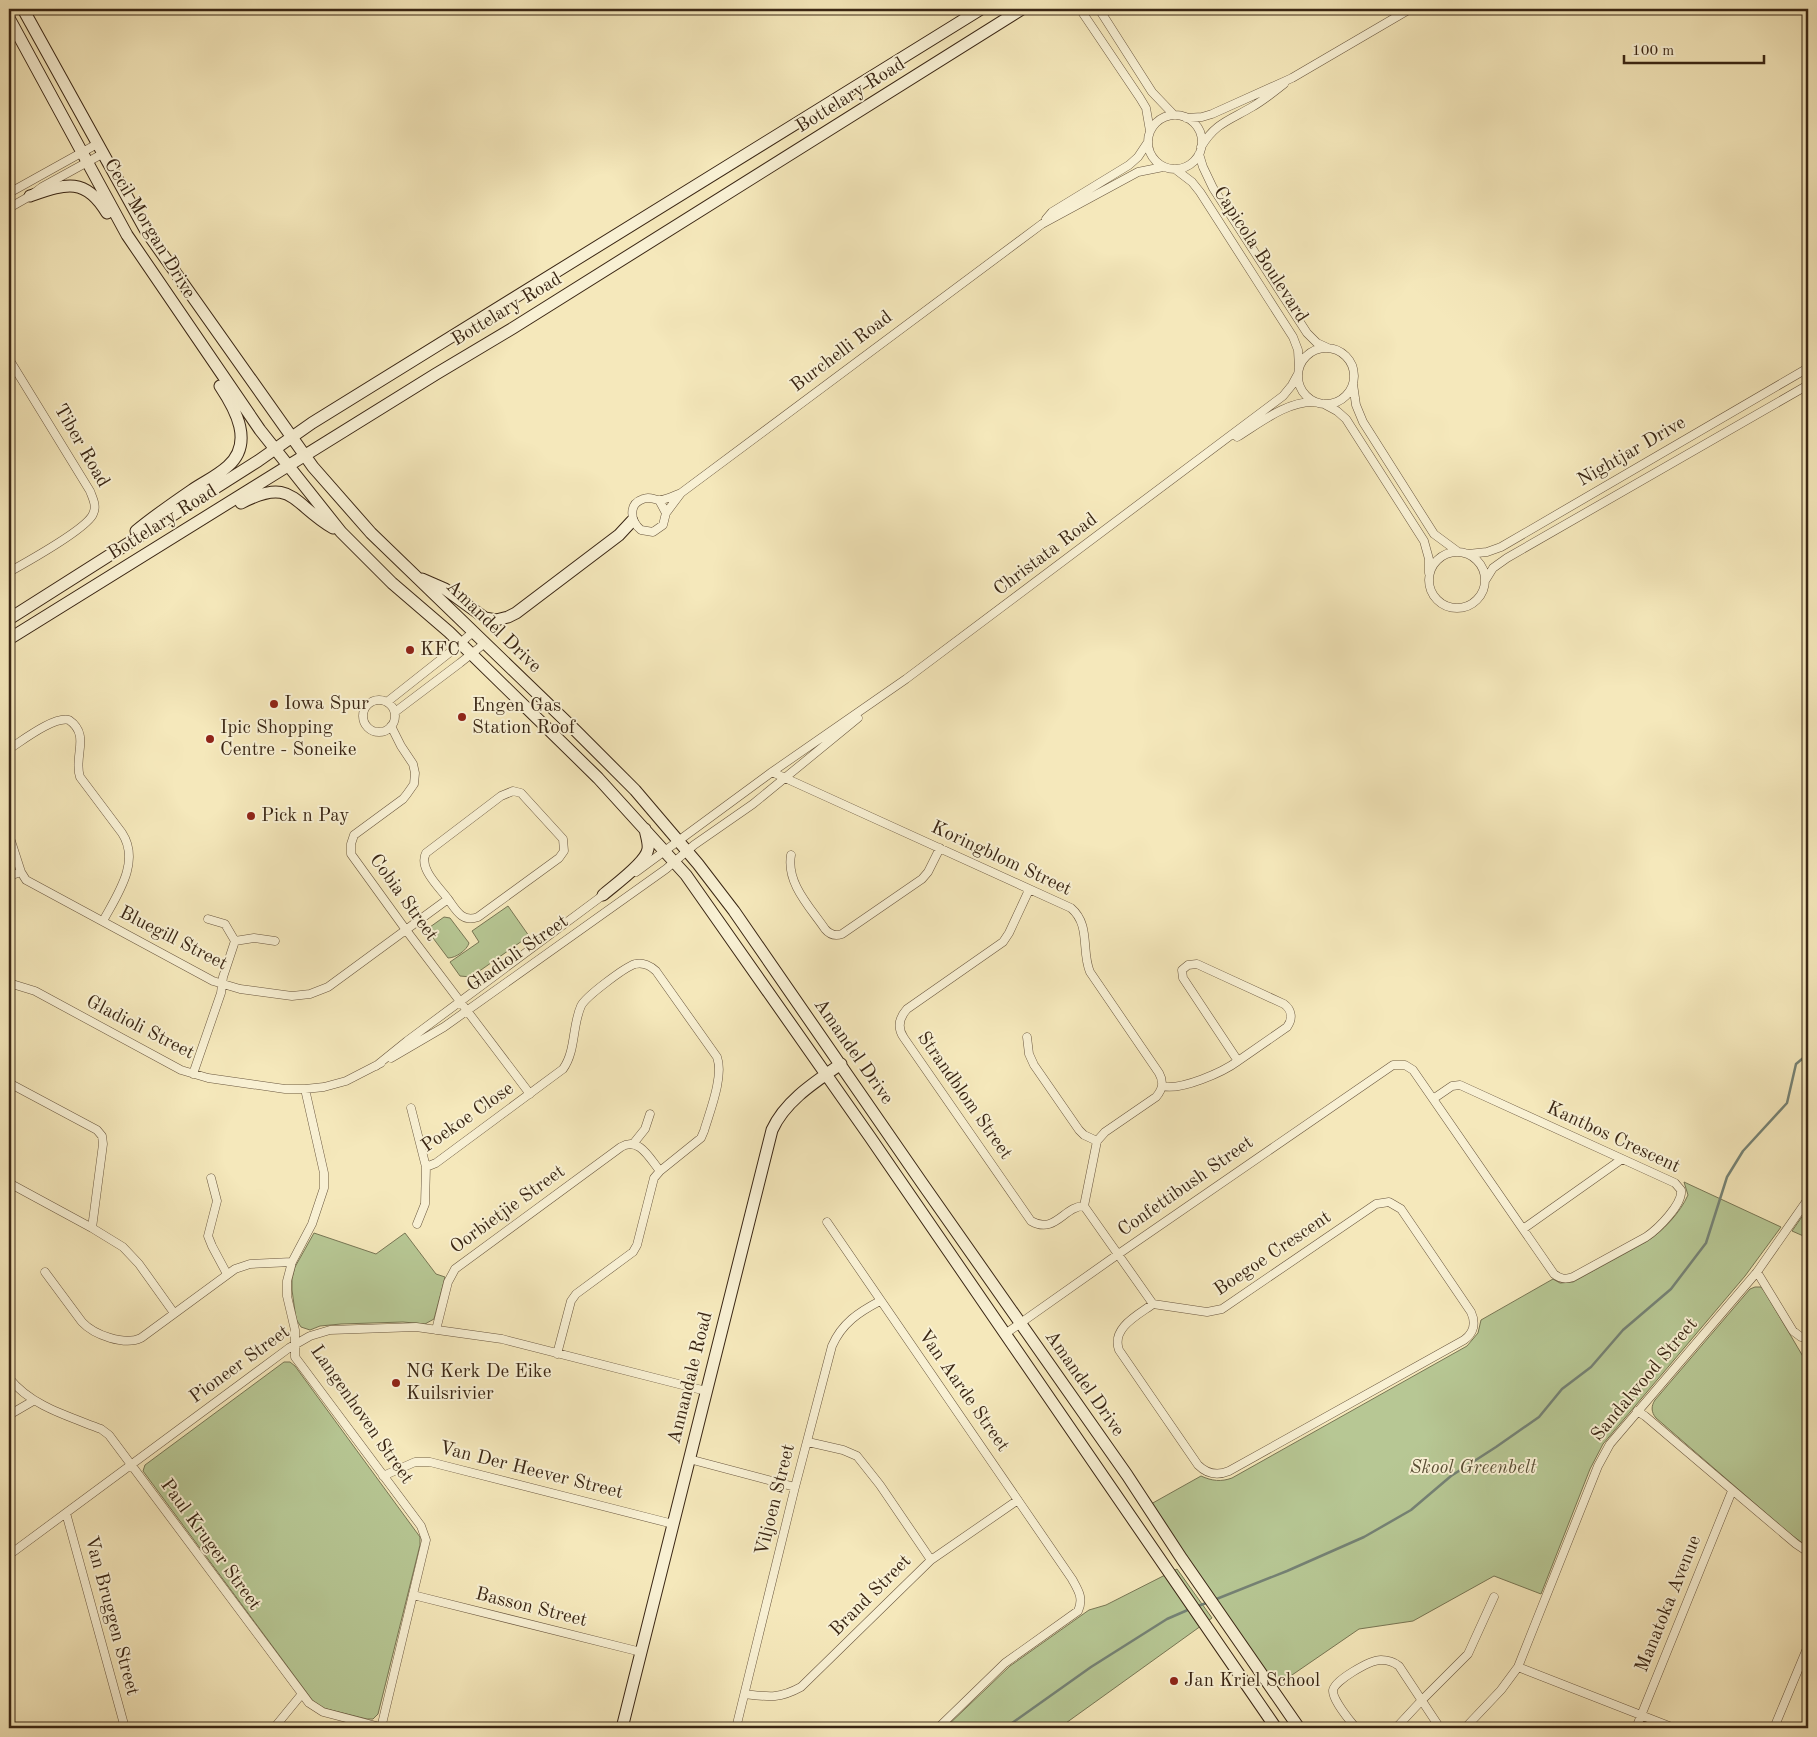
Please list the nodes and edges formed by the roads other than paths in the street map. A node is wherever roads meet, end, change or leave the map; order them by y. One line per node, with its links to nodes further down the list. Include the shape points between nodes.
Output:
1 (22, 9): 13 (street, Cecil Morgan Drive)
2 (981, 9): 31 (street, Bottelary Road)
3 (1022, 9): 33 (street, Bottelary Road)
4 (1080, 9): 11 (street, via 1146,108)
5 (1099, 9): 9 (street, via 1152,92)
6 (1410, 9): 8 (street)
7 (9, 18): 15 (street, Cecil Morgan Drive)
8 (1292, 78): 10 (street, via 1212,114); 14 (street, via 1253,107 1219,125)
9 (1174, 116): 10 (street); 11 (street, via 1163,118)
10 (1186, 118): 14 (street, via 1199,130)
11 (1150, 131): 12 (street)
12 (1148, 142): 16 (street, via 1154,159); 21 (street, Burchelli Road, via 1129,164 1052,212)
13 (100, 150): 15 (street); 31 (street, Cecil Morgan Drive, via 146,231)
14 (1200, 151): 17 (street, via 1187,166); 24 (street, Capicola Boulevard, via 1213,188 1307,333)
15 (85, 158): 18 (street); 19 (street); 22 (street, Cecil Morgan Drive)
16 (1163, 167): 17 (street); 21 (street, Burchelli Road, via 1138,172)
17 (1175, 169): 27 (street, Capicola Boulevard, via 1200,192 1293,337 1298,350)
18 (9, 193)
19 (30, 196): 20 (street); 22 (street, via 64,186 80,186 88,190)
20 (9, 208)
21 (1042, 224): 36 (street, Burchelli Road)
22 (137, 251): 23 (street, Cecil Morgan Drive)
23 (163, 289): 32 (street, Cecil Morgan Drive); 44 (street, via 176,316 236,412 240,449 226,468 167,506)
24 (1328, 348): 27 (street, via 1310,353); 28 (street, via 1340,351 1349,360 1354,371)
25 (9, 359): 45 (street, Tiber Road, via 86,484 95,506 93,515 82,527)
26 (1808, 368): 43 (street, Nightjar Drive, via 1501,547)
27 (1298, 371): 30 (street, via 1302,392); 34 (street, Christata Road, via 1283,396)
28 (1353, 384): 30 (street, via 1342,399); 42 (street, via 1363,422 1434,534)
29 (1808, 385): 48 (street, Nightjar Drive, via 1507,558)
30 (1320, 403): 34 (street, Christata Road, via 1304,402 1284,409); 46 (street, via 1337,410 1346,419 1424,541)
31 (292, 437): 32 (street, Bottelary Road); 33 (street, Cecil Morgan Drive)
32 (274, 450): 35 (street, Cecil Morgan Drive); 44 (street, Bottelary Road)
33 (304, 456): 35 (street, Bottelary Road); 47 (street, Amandel Drive, via 371,533)
34 (1206, 456): 55 (street, Christata Road)
35 (287, 467): 40 (street, Amandel Drive); 41 (street, Bottelary Road)
36 (681, 493): 37 (street, Burchelli Road); 38 (street)
37 (659, 500): 38 (street); 39 (street, Burchelli Road, via 641,499 632,508)
38 (666, 512): 39 (street, via 663,525 653,532 640,530)
39 (632, 521): 47 (street, via 619,535 516,613 502,620 485,618 445,589)
40 (341, 532): 41 (street, via 285,493 274,491 254,496); 53 (street, Amandel Drive)
41 (177, 534): 51 (street, Bottelary Road)
42 (1457, 552): 43 (street); 46 (street, via 1444,554)
43 (1468, 554): 48 (street, via 1478,560)
44 (94, 565): 49 (street, Bottelary Road)
45 (9, 572)
46 (1429, 573): 48 (street, via 1432,594 1442,604 1456,608 1476,600)
47 (418, 578): 50 (street, Amandel Drive)
48 (1485, 581)
49 (9, 619)
50 (473, 632): 52 (street, Amandel Drive); 53 (street)
51 (9, 639)
52 (485, 643): 54 (street); 66 (street, Amandel Drive, via 635,790)
53 (460, 644): 54 (street, Amandel Drive); 56 (street)
54 (471, 655): 57 (street); 64 (street, Amandel Drive)
55 (906, 679): 62 (street, Christata Road); 63 (street, Christata Road)
56 (387, 702): 57 (street); 59 (street, via 371,701 362,714 368,728)
57 (395, 712): 58 (street)
58 (391, 726): 59 (street); 60 (street, Cobia Street)
59 (383, 732): 60 (street, Cobia Street)
60 (400, 746): 79 (street, Cobia Street, via 414,768 414,784 402,799 354,835 350,851)
61 (9, 749): 78 (street, via 60,720 69,720 79,731 82,742 78,767 80,777 122,833 129,850 124,881)
62 (772, 772): 63 (street, Koringblom Street); 66 (street)
63 (785, 777): 67 (street, Koringblom Street); 68 (street)
64 (644, 827): 69 (street, Amandel Drive); 75 (street, via 648,841 646,853)
65 (9, 835): 72 (street)
66 (679, 841): 68 (street, Amandel Drive); 69 (street, Gladioli Street)
67 (940, 848): 70 (street, via 922,879 836,935 825,929 795,885 790,871); 74 (street, Koringblom Street)
68 (687, 851): 71 (street, Gladioli Street); 88 (street, Amandel Drive, via 734,911)
69 (666, 852): 71 (street, Amandel Drive); 75 (street, Gladioli Street)
70 (791, 855)
71 (674, 862): 85 (street, Gladioli Street); 92 (street, Amandel Drive)
72 (21, 872): 73 (street); 78 (street, Bluegill Street, via 26,880)
73 (9, 876)
74 (1029, 890): 94 (street, Koringblom Street, via 1071,908 1079,917 1090,972 1159,1073); 108 (street, Strandblom Street, via 1003,942 907,1009 900,1020 900,1029 1032,1221 1048,1225 1078,1206)
75 (602, 895): 84 (street, Gladioli Street)
76 (448, 899): 76 (street, via 425,867 426,853 506,793 520,793 563,839 564,850 558,858 478,918 463,917); 79 (street, Bluegill Street)
77 (208, 919): 80 (street, via 225,924)
78 (103, 921): 83 (street, Bluegill Street)
79 (406, 930): 83 (street, Bluegill Street, via 328,987 310,994 283,995); 84 (street, Cobia Street)
80 (235, 941): 81 (street, via 254,938); 83 (street)
81 (275, 941)
82 (9, 983): 91 (street, Gladioli Street, via 35,991)
83 (222, 984): 91 (street)
84 (461, 1001): 85 (street, Cobia Street); 89 (street, Gladioli Street)
85 (467, 1010): 89 (street, Gladioli Street, via 412,1047); 96 (street, Cobia Street)
86 (1027, 1037): 100 (street, via 1032,1062 1084,1135)
87 (1238, 1062): 87 (street, via 1183,978 1182,970 1188,965 1197,964 1289,1009 1291,1019 1287,1027); 94 (street, via 1217,1074 1177,1087)
88 (840, 1064): 92 (street, Annandale Road); 121 (street, Amandel Drive)
89 (376, 1066): 95 (street, Gladioli Street, via 346,1081)
90 (1387, 1068): 97 (street, Kantbos Crescent, via 1397,1064 1409,1067); 113 (street, Confettibush Street)
91 (194, 1074): 95 (street, Gladioli Street, via 246,1084)
92 (826, 1075): 123 (street, Amandel Drive); 128 (street, Annandale Road, via 787,1106 772,1130)
93 (9, 1083): 111 (street, via 97,1130 102,1136)
94 (1162, 1086): 100 (street, via 1156,1097)
95 (305, 1089): 114 (street, Langenhoven Street, via 324,1183 312,1224)
96 (530, 1094): 103 (street, Poekoe Close); 104 (street, Poekoe Close, via 566,1065 579,1011 585,1000 630,967 644,964 653,968 714,1053 720,1067 703,1135)
97 (1433, 1099): 102 (street, Kantbos Crescent, via 1452,1086 1460,1085); 112 (street, Kantbos Crescent)
98 (412, 1108): 103 (street, Poekoe Close)
99 (650, 1114): 101 (street, via 644,1130)
100 (1097, 1141): 108 (street)
101 (633, 1144): 104 (street, via 642,1149); 122 (street, Oorbietjie Street, via 621,1147 455,1269 448,1282)
102 (1622, 1159): 112 (street); 112 (street, Kantbos Crescent, via 1674,1183 1681,1190 1680,1201 1653,1232 1565,1279 1554,1274)
103 (426, 1167): 110 (street, Poekoe Close, via 425,1204)
104 (660, 1171): 126 (street, via 652,1182 635,1248 573,1297)
105 (211, 1178): 117 (street, via 217,1201 208,1236)
106 (9, 1183): 111 (street)
107 (1808, 1199): 116 (street, Sandalwood Street)
108 (1084, 1206): 113 (street)
109 (826, 1222): 118 (street, Van Aarde Street)
110 (417, 1224)
111 (92, 1228): 120 (street, via 130,1253)
112 (1523, 1229)
113 (1117, 1255): 119 (street); 121 (street, Confettibush Street)
114 (292, 1262): 117 (street, via 246,1265); 125 (street, Langenhoven Street, via 286,1288)
115 (45, 1272): 120 (street, via 84,1325 116,1340 137,1340)
116 (1757, 1272): 124 (street, via 1793,1330 1801,1337); 130 (street, Sandalwood Street)
117 (228, 1274): 120 (street)
118 (880, 1301): 132 (street, Viljoen Street, via 852,1318 837,1335); 138 (street, Van Aarde Street)
119 (1152, 1304): 119 (street, Boegoe Crescent, via 1207,1312 1222,1309 1376,1204 1389,1202 1401,1209 1471,1312 1474,1326 1468,1338 1220,1474 1206,1472 1198,1465 1119,1350 1117,1341 1124,1326)
120 (174, 1313)
121 (1021, 1323): 123 (street, Confettibush Street); 160 (street, Amandel Drive)
122 (436, 1330): 125 (street, Pioneer Street, via 344,1328 320,1332); 126 (street, Pioneer Street, via 502,1339)
123 (1005, 1334): 159 (street, Amandel Drive)
124 (1808, 1337)
125 (295, 1344): 134 (street, Pioneer Street); 135 (street, Langenhoven Street, via 295,1357)
126 (557, 1354): 128 (street, Pioneer Street)
127 (9, 1378): 129 (street, Paul Kruger Street)
128 (706, 1391): 133 (street, Annandale Road)
129 (33, 1401): 131 (street); 134 (street, Paul Kruger Street, via 104,1431)
130 (1637, 1411): 137 (street); 148 (street, Sandalwood Street, via 1610,1444 1598,1466)
131 (9, 1415)
132 (808, 1442): 136 (street, Viljoen Street); 143 (street, via 857,1456)
133 (689, 1459): 136 (street); 140 (street, Annandale Road)
134 (131, 1465): 139 (street, Pioneer Street); 150 (street, Paul Kruger Street)
135 (382, 1476): 140 (street, Van Der Heever Street, via 416,1462 430,1462); 144 (street, Langenhoven Street, via 421,1526 425,1536 426,1544)
136 (795, 1487): 149 (street, Viljoen Street)
137 (1732, 1491): 141 (street); 152 (street, Manatoka Avenue)
138 (1018, 1500): 143 (street, Brand Street); 158 (street, Van Aarde Street, via 1072,1579 1081,1595 1081,1605 1078,1611 1015,1655)
139 (66, 1513): 142 (street, Pioneer Street); 153 (street, Van Bruggen Street)
140 (673, 1524): 147 (street, Annandale Road)
141 (1808, 1552)
142 (9, 1555)
143 (931, 1560): 149 (street, Brand Street, via 801,1687 780,1697)
144 (413, 1595): 147 (street, Basson Street); 155 (street, Langenhoven Street)
145 (1494, 1597): 151 (street, via 1468,1654)
146 (1808, 1646): 167 (street)
147 (641, 1652): 156 (street, Annandale Road)
148 (1518, 1667): 152 (street); 164 (street, Sandalwood Street)
149 (744, 1694): 157 (street, Viljoen Street)
150 (301, 1695): 154 (street); 155 (street, Paul Kruger Street, via 323,1712)
151 (1422, 1700): 161 (street, via 1399,1666 1381,1660 1371,1662 1336,1683 1333,1691 1334,1698); 162 (street); 163 (street)
152 (1642, 1716): 165 (street, Manatoka Avenue); 166 (street)
153 (125, 1728)
154 (274, 1728)
155 (382, 1728)
156 (622, 1728)
157 (736, 1728)
158 (938, 1728)
159 (1276, 1728)
160 (1299, 1728)
161 (1356, 1728)
162 (1396, 1728)
163 (1440, 1728)
164 (1465, 1728)
165 (1636, 1728)
166 (1674, 1728)
167 (1774, 1728)

